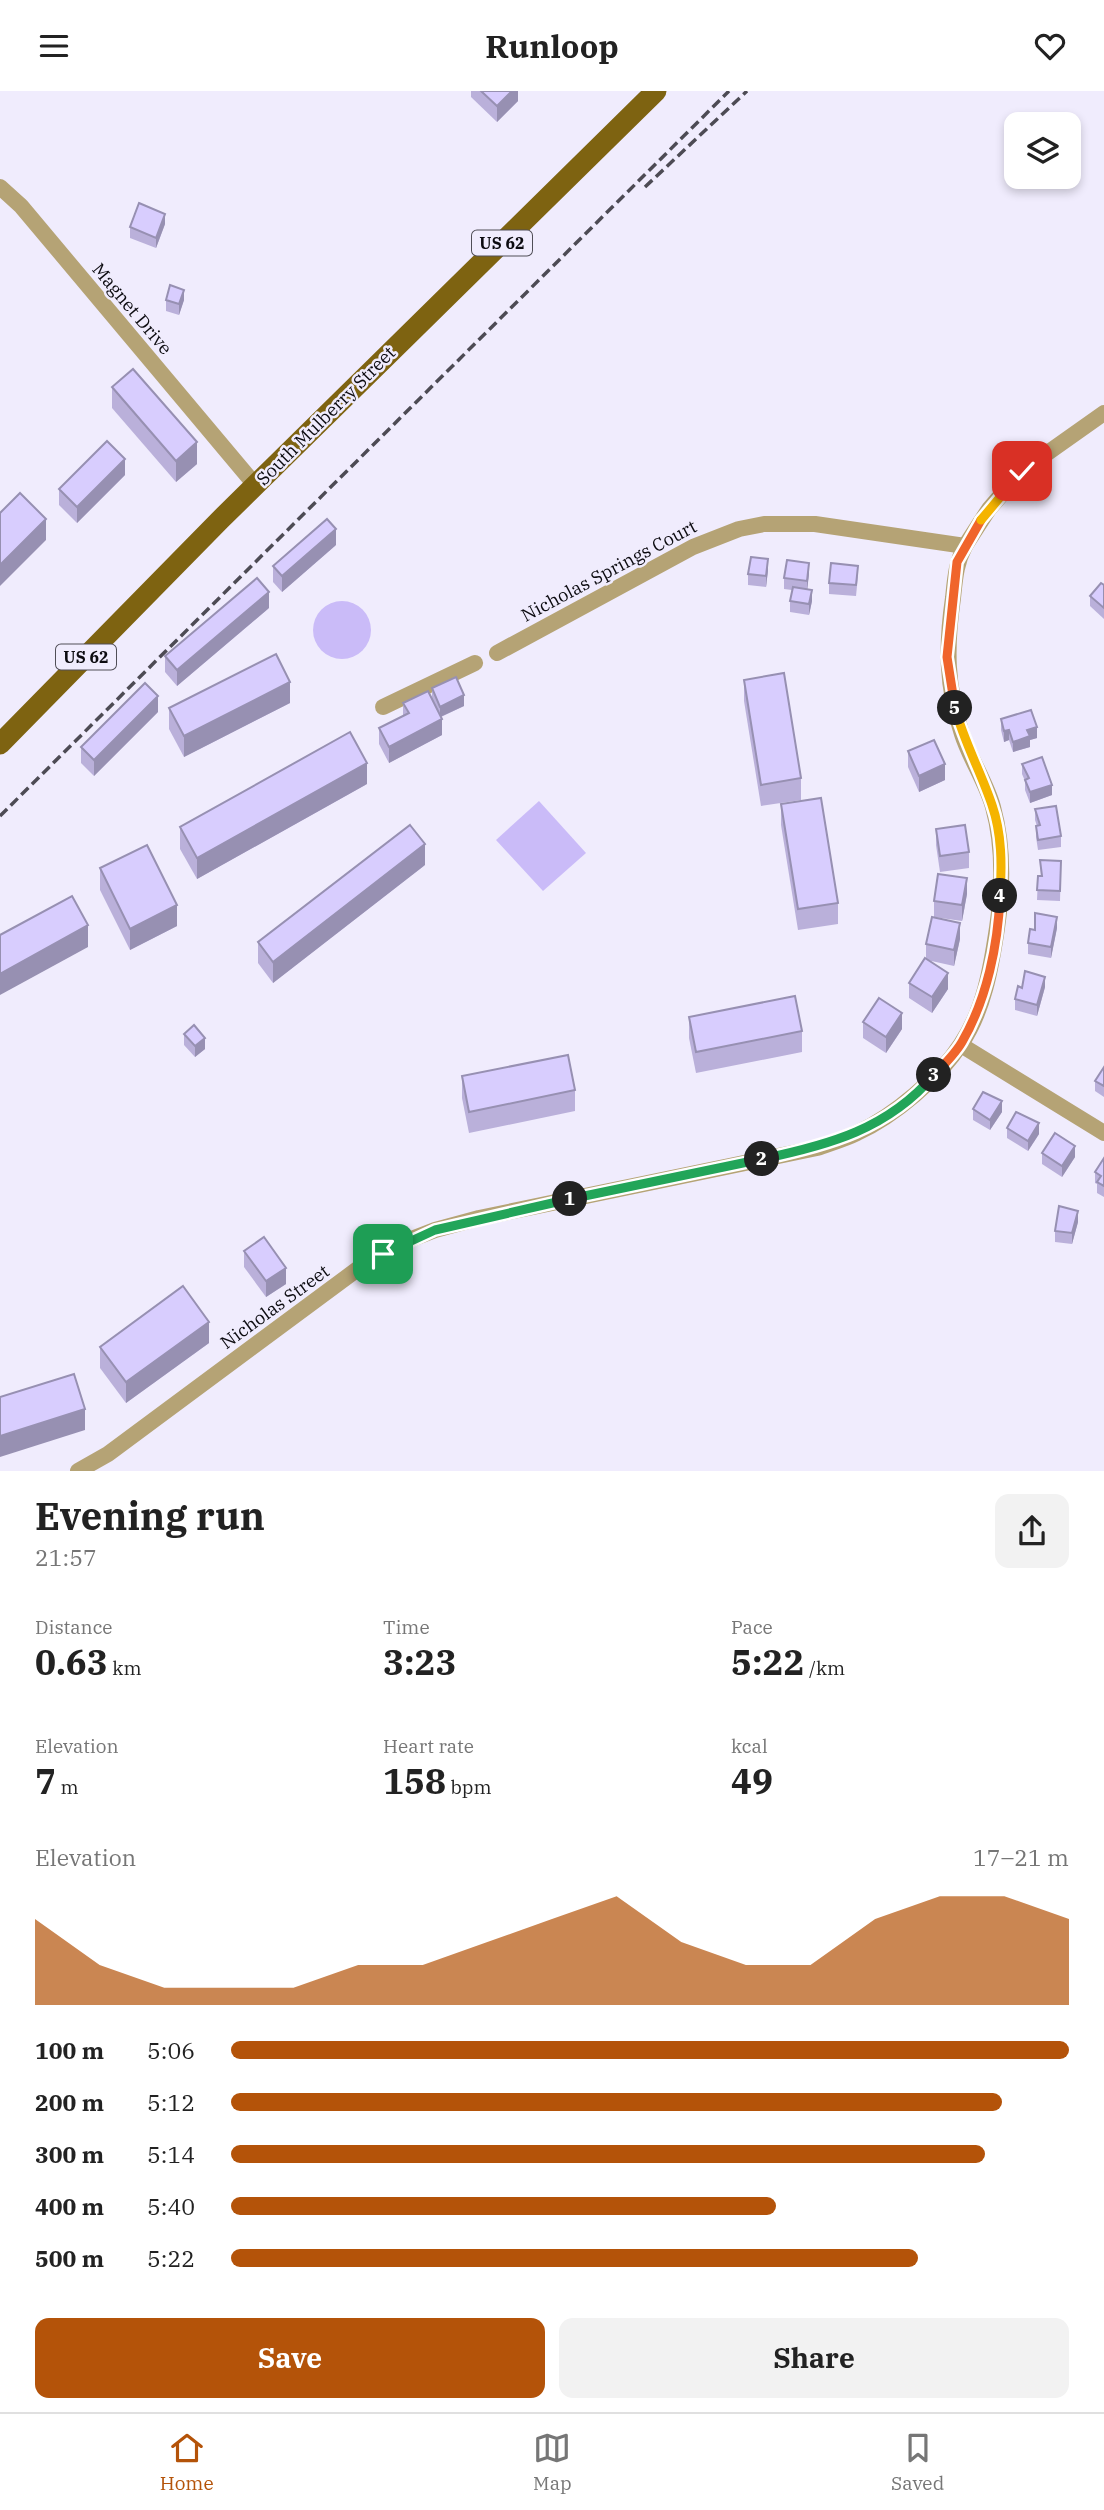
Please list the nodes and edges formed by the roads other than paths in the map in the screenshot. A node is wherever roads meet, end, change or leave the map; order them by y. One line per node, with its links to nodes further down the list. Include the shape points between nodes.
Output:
1 (656, 91): 4 (main road, South Mulberry Street / US 62)
2 (0, 187): 4 (street, Magnet Drive, via 27,213)
3 (1104, 413): 5 (street, via 1022,471)
4 (256, 486): 9 (main road, South Mulberry Street / US 62)
5 (965, 546): 6 (street, Nicholas Springs Court, via 815,524 739,529 693,547); 10 (street, Nicholas Street, via 957,562 949,626 951,695 962,735 993,806 1002,858 990,971)
6 (497, 653)
7 (475, 663): 8 (street)
8 (383, 707)
9 (0, 744)
10 (961, 1045): 11 (street); 12 (street, Nicholas Street, via 929,1082 888,1116 817,1148 479,1218 409,1240 359,1268 108,1454)
11 (1104, 1133)
12 (78, 1471)

